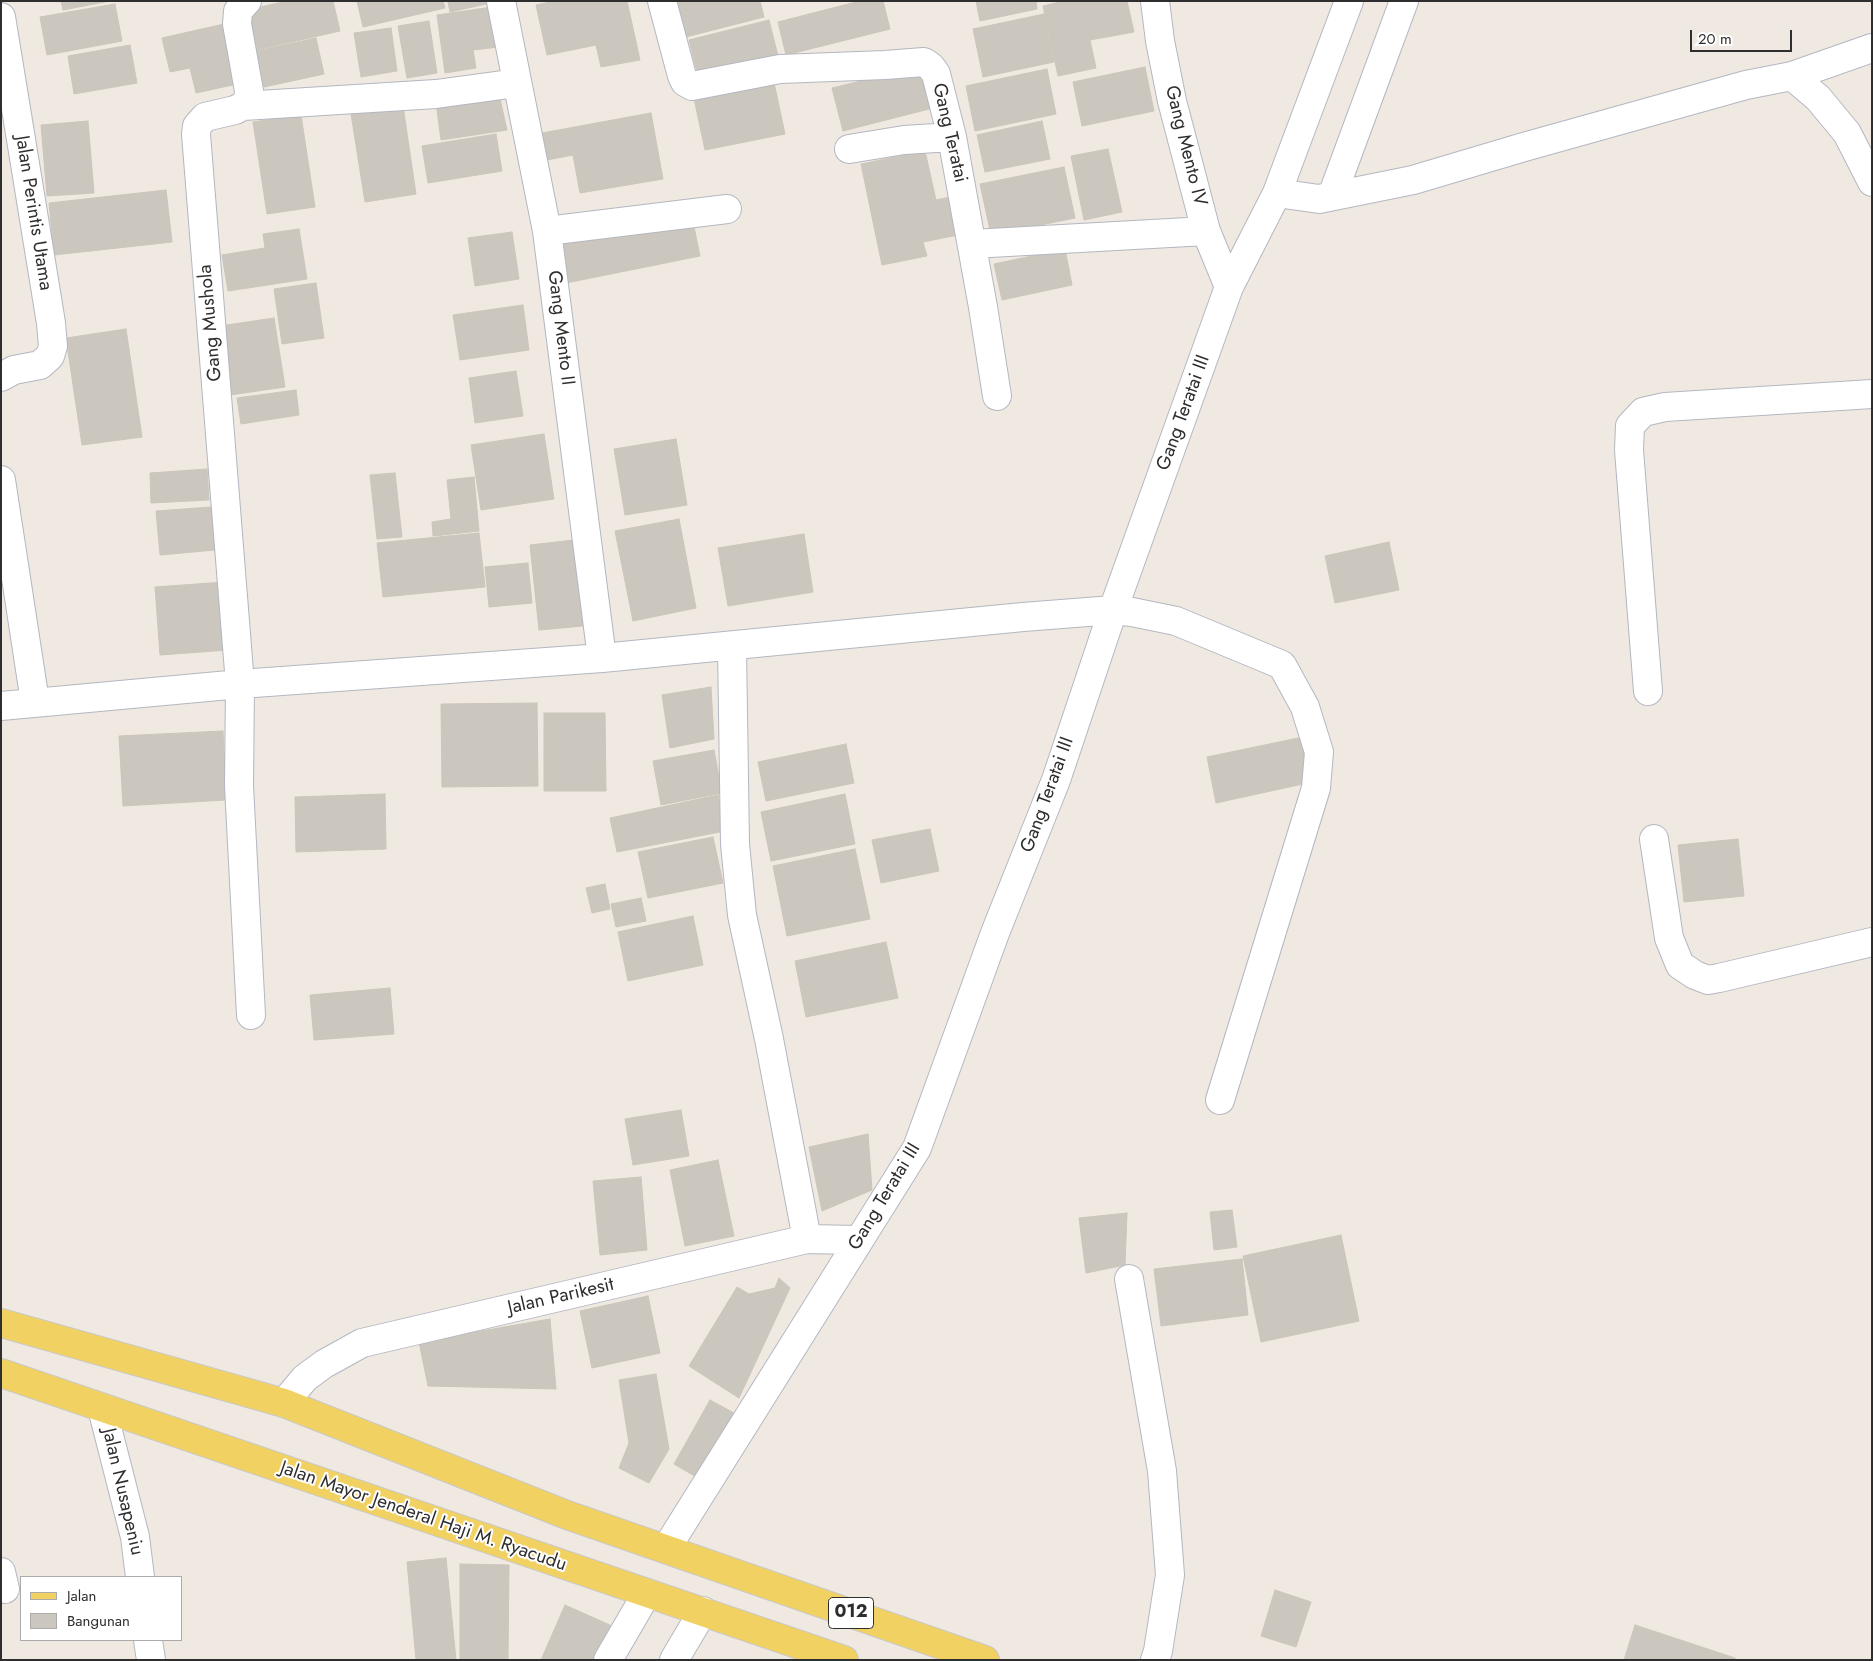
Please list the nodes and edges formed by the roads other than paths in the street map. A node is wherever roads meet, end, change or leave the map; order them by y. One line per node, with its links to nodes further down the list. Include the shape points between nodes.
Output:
1 (247, 1): 11 (street, via 238,11 249,91)
2 (501, 1): 10 (street, Gang Mento II)
3 (662, 1): 12 (street, Gang Teratai, via 682,76 692,86 780,69 924,62 936,74)
4 (1155, 1): 19 (street, Gang Mento IV, via 1172,101)
5 (1349, 1): 15 (street, Gang Teratai III)
6 (1404, 1): 16 (street)
7 (1, 16): 22 (street, Jalan Perintis Utama, via 51,323 52,346 50,356 40,365 14,370)
8 (1872, 48): 9 (street)
9 (1792, 76): 14 (street, via 1818,98 1847,133); 16 (street, via 1727,90 1413,180)
10 (517, 83): 11 (street, Gang Mushola, via 436,94); 18 (street, Gang Mento II)
11 (243, 106): 29 (street, Gang Mushola, via 205,117 197,126 196,134)
12 (952, 137): 13 (street, via 904,140); 20 (street, Gang Teratai)
13 (849, 149)
14 (1872, 182)
15 (1283, 193): 16 (street); 21 (street, Gang Teratai III)
16 (1325, 198)
17 (727, 209): 18 (street)
18 (547, 231): 28 (street, Gang Mento II)
19 (1206, 231): 20 (street); 21 (street, Gang Mento IV)
20 (972, 244): 24 (street, Gang Teratai)
21 (1229, 288): 26 (street, Gang Teratai III)
22 (1, 377)
23 (1872, 394): 30 (street, via 1665,407 1643,412 1630,426 1629,450)
24 (997, 396)
25 (1, 480): 31 (street)
26 (1123, 611): 27 (street, via 1013,618); 36 (street, via 1176,621 1282,665 1305,707 1319,752 1316,788); 38 (street, Gang Teratai III, via 995,933 917,1148)
27 (732, 646): 28 (street); 37 (street, via 735,844 742,915)
28 (602, 658): 29 (street)
29 (240, 684): 31 (street); 35 (street, Gang Mushola, via 240,786)
30 (1648, 691)
31 (35, 702): 32 (street)
32 (1, 706)
33 (1654, 839): 34 (street, via 1670,938 1680,965 1695,975 1714,979)
34 (1872, 942)
35 (250, 1015)
36 (1220, 1100)
37 (807, 1239): 38 (street, Jalan Parikesit); 43 (street, Jalan Parikesit, via 362,1344 305,1378)
38 (858, 1240): 45 (street, Gang Teratai III)
39 (1129, 1279): 55 (street, via 1162,1471 1170,1575)
40 (6, 1328): 43 (main road)
41 (1, 1361): 44 (main road, via 65,1382)
42 (1, 1373): 44 (main road, Jalan Mayor Jenderal Haji M. Ryacudu)
43 (284, 1403): 45 (main road, via 567,1515)
44 (92, 1404): 46 (street, Jalan Nusapeniu, via 135,1536); 47 (main road, Jalan Mayor Jenderal Haji M. Ryacudu)
45 (672, 1551): 54 (main road, 012)
46 (140, 1576)
47 (653, 1595): 48 (main road, Jalan Mayor Jenderal Haji M. Ryacudu); 51 (street)
48 (696, 1609): 52 (street); 53 (main road, Jalan Mayor Jenderal Haji M. Ryacudu)
49 (148, 1641): 50 (street)
50 (150, 1660)
51 (608, 1660)
52 (674, 1660)
53 (844, 1660)
54 (985, 1660)
55 (1155, 1660)

